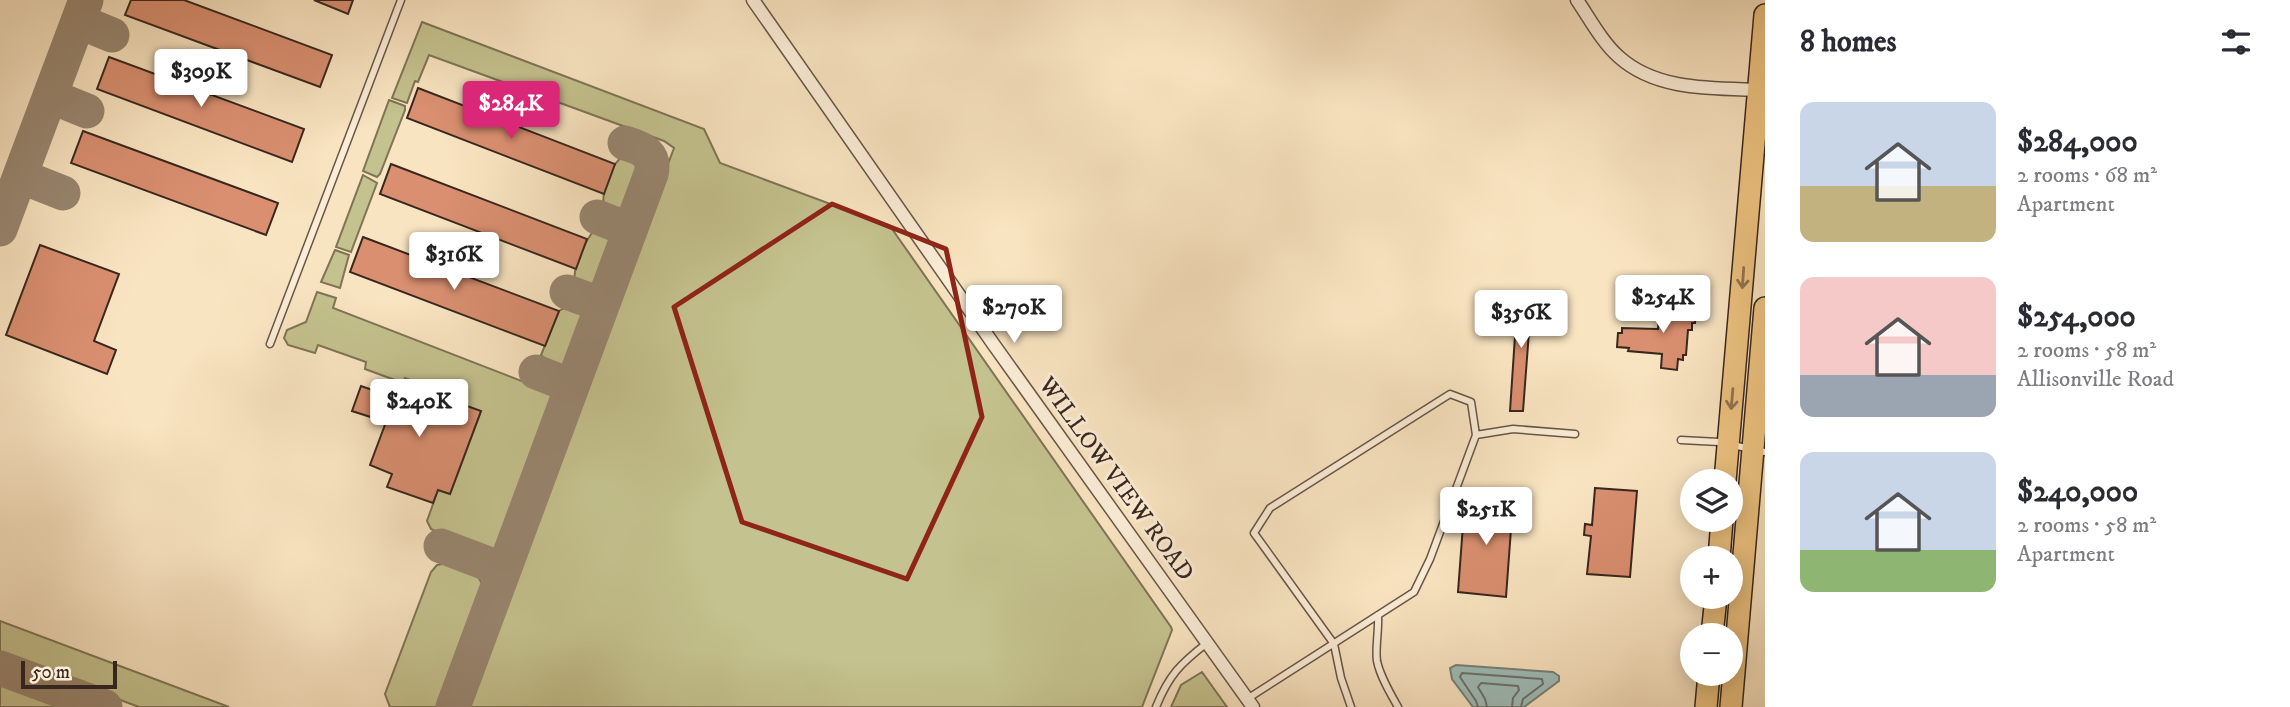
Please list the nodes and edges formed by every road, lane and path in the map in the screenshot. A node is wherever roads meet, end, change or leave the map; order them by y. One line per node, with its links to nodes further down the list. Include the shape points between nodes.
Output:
1 (401, 0): 7 (lane)
2 (753, 0): 15 (street, WILLOW VIEW ROAD)
3 (1577, 0): 5 (street, via 1618,57 1642,72 1669,82)
4 (1765, 15): 5 (main road)
5 (1762, 90): 11 (main road, one-way to 11)
6 (1765, 308): 12 (main road)
7 (270, 344)
8 (1574, 434): 9 (lane, via 1513,429)
9 (1476, 435): 14 (lane, via 1415,592); 16 (lane, via 1471,402 1450,394 1270,508 1254,533)
10 (1681, 440): 11 (lane)
11 (1728, 444): 12 (lane); 13 (main road)
12 (1759, 451): 25 (main road)
13 (1726, 469)
14 (1378, 615): 16 (lane); 23 (lane, via 1377,660)
15 (1207, 643): 20 (street, WILLOW VIEW ROAD); 21 (lane, via 1175,669)
16 (1334, 644): 17 (lane); 18 (lane)
17 (1320, 653): 18 (lane); 20 (lane)
18 (1336, 657): 22 (lane)
19 (1708, 686): 24 (main road)
20 (1250, 703)
21 (1156, 707)
22 (1351, 707)
23 (1398, 707)
24 (1706, 707)
25 (1731, 707)

